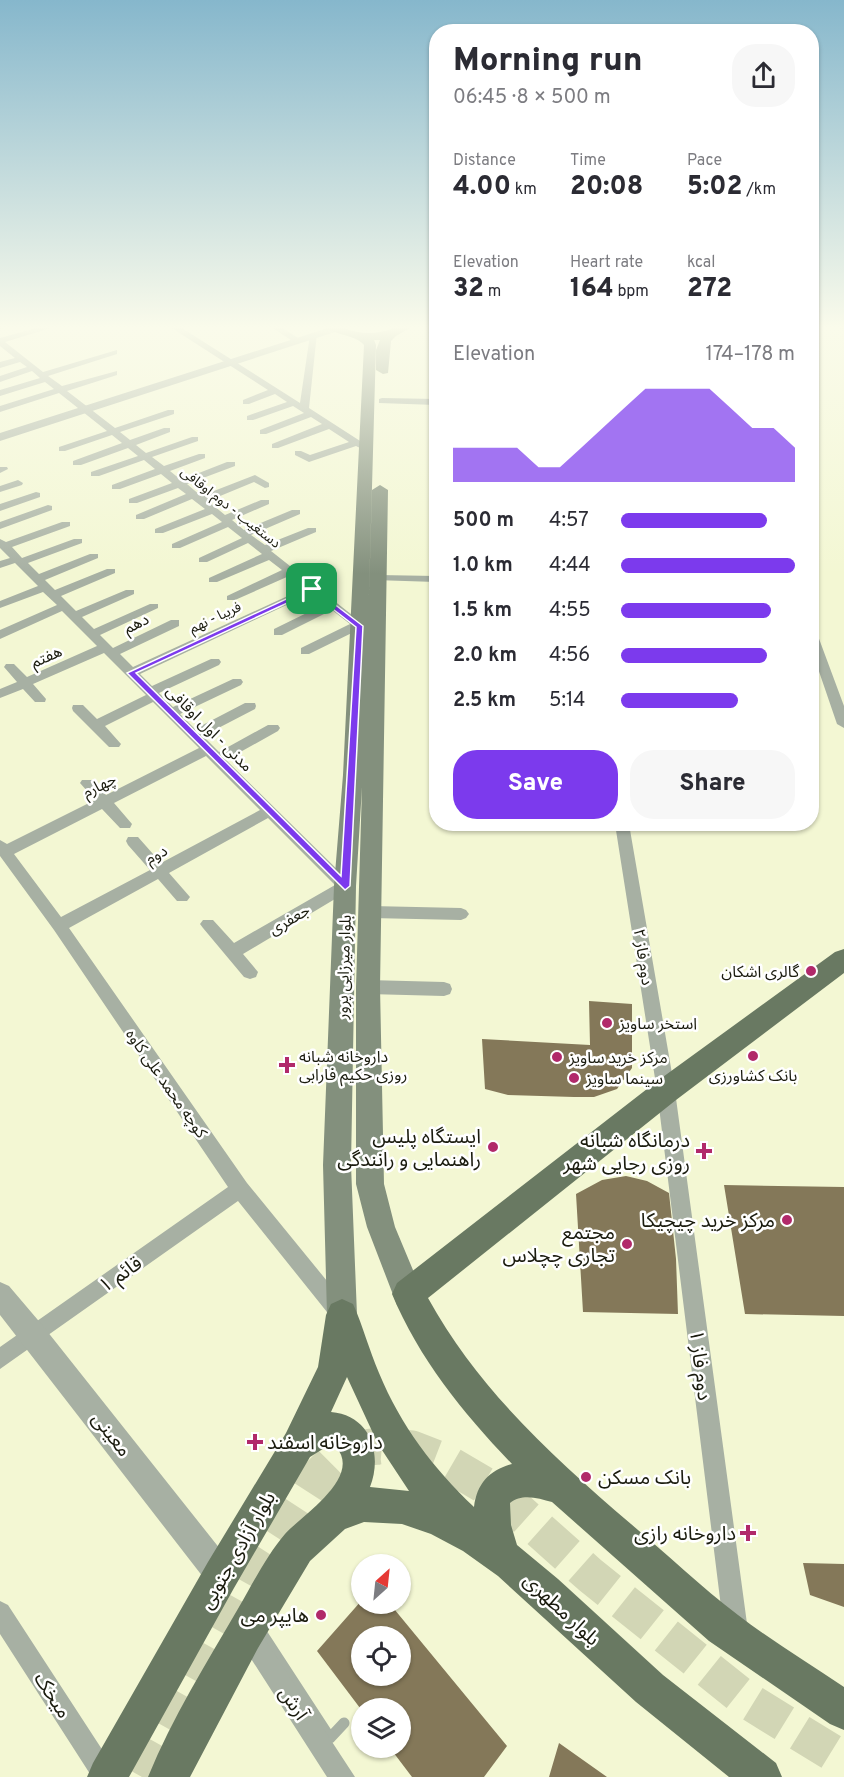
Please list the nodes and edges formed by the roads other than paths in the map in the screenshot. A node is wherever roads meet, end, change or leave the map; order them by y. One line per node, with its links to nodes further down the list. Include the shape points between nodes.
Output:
1 (88, 408): 7 (street)
2 (280, 408): 10 (street)
3 (303, 408): 8 (street)
4 (308, 408): 8 (street)
5 (365, 408): 18 (main road, بلوار میرزایی پرور)
6 (382, 408): 58 (main road, بلوار میرزایی پرور)
7 (85, 409): 13 (street, دستغیب - دوم اوقافی); 15 (street)
8 (308, 411): 11 (street); 14 (street)
9 (171, 412): 13 (street)
10 (250, 418)
11 (329, 425): 18 (street); 19 (street)
12 (167, 430): 17 (street)
13 (113, 432): 17 (street, دستغیب - دوم اوقافی); 20 (street)
14 (263, 432)
15 (0, 437)
16 (195, 439): 22 (street)
17 (129, 444): 22 (street, دستغیب - دوم اوقافی); 24 (street)
18 (362, 445): 21 (street, via 312,462); 71 (main road, بلوار میرزایی پرور)
19 (275, 446)
20 (62, 449)
21 (298, 453)
22 (145, 456): 26 (street, دستغیب - دوم اوقافی); 27 (street)
23 (202, 456): 26 (street)
24 (77, 463)
25 (231, 464): 29 (street)
26 (162, 470): 29 (street, دستغیب - دوم اوقافی); 31 (street)
27 (95, 474)
28 (18, 483): 32 (street)
29 (179, 484): 34 (street, دستغیب - دوم اوقافی); 35 (street)
30 (265, 485): 34 (street, via 255,478)
31 (116, 487)
32 (0, 489)
33 (36, 495): 37 (street)
34 (197, 497): 39 (street, دستغیب - دوم اوقافی); 41 (street)
35 (133, 501)
36 (265, 502): 42 (street)
37 (0, 508)
38 (48, 508): 44 (street)
39 (213, 510): 42 (street, دستغیب - دوم اوقافی); 46 (street)
40 (296, 512): 47 (street)
41 (140, 517)
42 (227, 521): 47 (street, دستغیب - دوم اوقافی); 50 (street)
43 (66, 524): 49 (street)
44 (0, 526)
45 (312, 530): 51 (street)
46 (159, 531)
47 (246, 537): 51 (street, دستغیب - دوم اوقافی); 53 (street)
48 (78, 541): 54 (street)
49 (2, 544): 54 (street, مدنی - اول اوقافی)
50 (176, 546)
51 (267, 553): 57 (street, دستغیب - دوم اوقافی); 60 (street)
52 (94, 556): 61 (street)
53 (203, 560)
54 (19, 561): 55 (street); 61 (street, مدنی - اول اوقافی)
55 (0, 566)
56 (111, 571): 61 (street)
57 (290, 571): 62 (street, دستغیب - دوم اوقافی); 64 (street)
58 (378, 578): 59 (street); 105 (main road, بلوار میرزایی پرور)
59 (429, 579)
60 (213, 580)
61 (45, 587): 65 (street); 67 (street, مدنی - اول اوقافی)
62 (312, 589): 66 (street, دستغیب - دوم اوقافی); 80 (street, فریبا - نهم)
63 (130, 592): 69 (street)
64 (231, 598)
65 (0, 605)
66 (332, 605): 71 (street, دستغیب - دوم اوقافی); 72 (street)
67 (64, 606): 69 (street, مدنی - اول اوقافی); 73 (street)
68 (154, 606): 74 (street)
69 (75, 616): 74 (street, مدنی - اول اوقافی)
70 (175, 623): 75 (street, دهم)
71 (359, 626): 76 (street); 103 (main road, بلوار میرزایی پرور)
72 (278, 632)
73 (0, 634)
74 (92, 634): 75 (street, مدنی - اول اوقافی)
75 (109, 650): 80 (street, مدنی - اول اوقافی); 82 (street, هفتم)
76 (305, 651)
77 (819, 655): 89 (street)
78 (215, 662): 84 (street)
79 (10, 667): 82 (street)
80 (131, 673): 84 (street, مدنی - اول اوقافی)
81 (237, 682): 88 (street)
82 (25, 683): 83 (street, هفتم); 85 (street)
83 (0, 694)
84 (153, 694): 88 (street, مدنی - اول اوقافی); 90 (street)
85 (40, 699)
86 (250, 706): 92 (street)
87 (78, 708): 90 (street)
88 (172, 713): 92 (street, مدنی - اول اوقافی)
89 (844, 724)
90 (96, 725): 93 (street)
91 (273, 728): 94 (street, چهارم)
92 (194, 735): 94 (street, مدنی - اول اوقافی)
93 (114, 744)
94 (213, 754): 96 (street, چهارم); 97 (street, مدنی - اول اوقافی)
95 (87, 783): 96 (street)
96 (105, 802): 98 (street); 101 (street, چهارم)
97 (270, 812): 102 (street, دوم); 103 (street, مدنی - اول اوقافی)
98 (125, 824)
99 (623, 831): 114 (street, دوم فاز ۲)
100 (134, 840): 102 (street)
101 (2, 848): 108 (street, کوچه محمد علی کاوه)
102 (161, 872): 104 (street); 108 (street, دوم)
103 (345, 886): 109 (street, جعفری); 118 (main road, بلوار میرزایی پرور, via 337,1166)
104 (182, 897)
105 (371, 912): 106 (street); 112 (main road, بلوار میرزایی پرور)
106 (460, 914)
107 (207, 924): 109 (street)
108 (59, 926): 115 (street, کوچه محمد علی کاوه)
109 (233, 952): 111 (street)
110 (844, 959): 114 (main road)
111 (250, 972)
112 (368, 987): 113 (street); 116 (main road, بلوار میرزایی پرور, via 370,1184 381,1227)
113 (444, 989)
114 (666, 1091): 116 (main road); 128 (street, دوم فاز ۱)
115 (240, 1189): 118 (street, کوچه محمد علی کاوه); 119 (street, قائم ۱)
116 (408, 1294): 122 (main road, via 436,1346 481,1408)
117 (0, 1295): 119 (street, معینی)
118 (342, 1315): 121 (main road, بلوار آزادی جنوبی, via 334,1368); 124 (main road, via 365,1380 390,1433 430,1489)
119 (34, 1335): 120 (street, قائم ۱); 125 (street, معینی)
120 (0, 1359)
121 (298, 1445): 123 (main road, via 334,1428 347,1434 357,1446 357,1476); 125 (main road, بلوار آزادی جنوبی)
122 (560, 1486): 124 (main road, via 516,1480 501,1488 491,1506); 128 (main road)
123 (334, 1515): 124 (main road, بلوار مطهری, via 362,1504 391,1504 454,1526); 127 (main road, via 297,1548)
124 (495, 1551): 134 (main road, بلوار مطهری, via 666,1704)
125 (221, 1575): 131 (main road, بلوار آزادی جنوبی)
126 (0, 1613): 131 (street, میخک)
127 (248, 1624): 130 (lane, via 330,1738); 132 (main road); 133 (street, آرش)
128 (737, 1638): 129 (main road)
129 (844, 1710)
130 (344, 1723)
131 (107, 1777)
132 (168, 1777)
133 (342, 1777)
134 (762, 1777)

